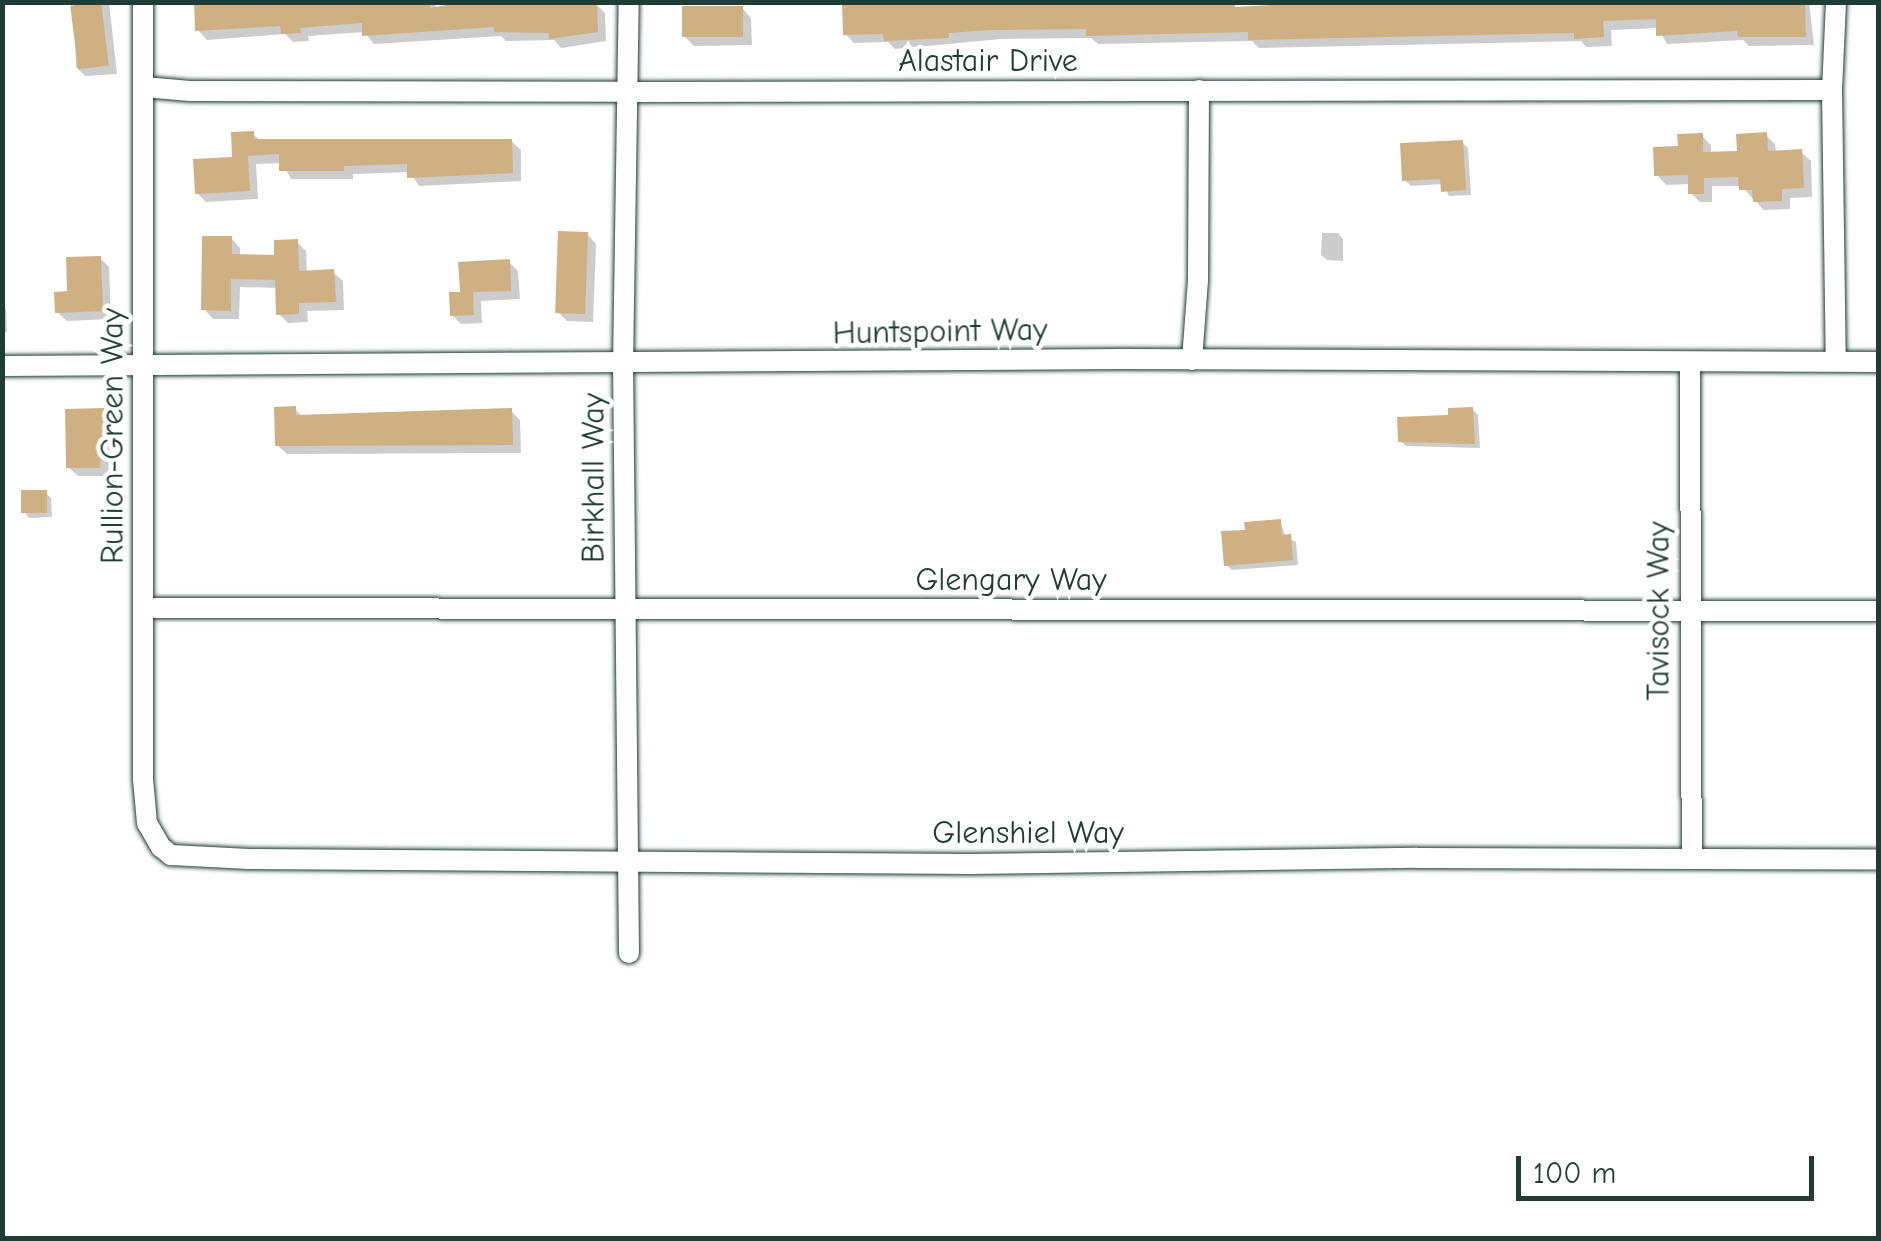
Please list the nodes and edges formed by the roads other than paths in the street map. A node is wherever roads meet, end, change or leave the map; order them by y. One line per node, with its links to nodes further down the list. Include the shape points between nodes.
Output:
1 (143, 2): 4 (street, Rullion-Green Way)
2 (629, 2): 7 (street, Birkhall Way)
3 (1836, 2): 6 (street)
4 (144, 87): 7 (street, Alastair Drive); 12 (street, Rullion-Green Way)
5 (1199, 90): 6 (street, Alastair Drive); 7 (street, Alastair Drive); 8 (street)
6 (1832, 90): 9 (street)
7 (628, 92): 13 (street, Birkhall Way)
8 (1192, 360): 11 (street, Huntspoint Way); 13 (street, Huntspoint Way)
9 (1836, 361): 10 (street, Huntspoint Way); 11 (street, Huntspoint Way)
10 (1878, 362)
11 (1690, 363): 17 (street, Tavisock Way)
12 (142, 364): 13 (street, Huntspoint Way); 14 (street, Huntspoint Way); 15 (street, Rullion-Green Way)
13 (624, 365): 16 (street, Birkhall Way)
14 (2, 366)
15 (144, 608): 16 (street, Glengary Way); 19 (street, Rullion-Green Way, via 144,810 161,847)
16 (625, 609): 17 (street, Glengary Way); 22 (street, Birkhall Way)
17 (1688, 609): 18 (street, Glengary Way); 20 (street, Tavisock Way)
18 (1878, 610)
19 (177, 857): 22 (street, Glenshiel Way)
20 (1692, 858): 21 (street, Glenshiel Way); 22 (street, Glenshiel Way)
21 (1878, 860)
22 (627, 861): 23 (street, Birkhall Way)
23 (629, 953)

